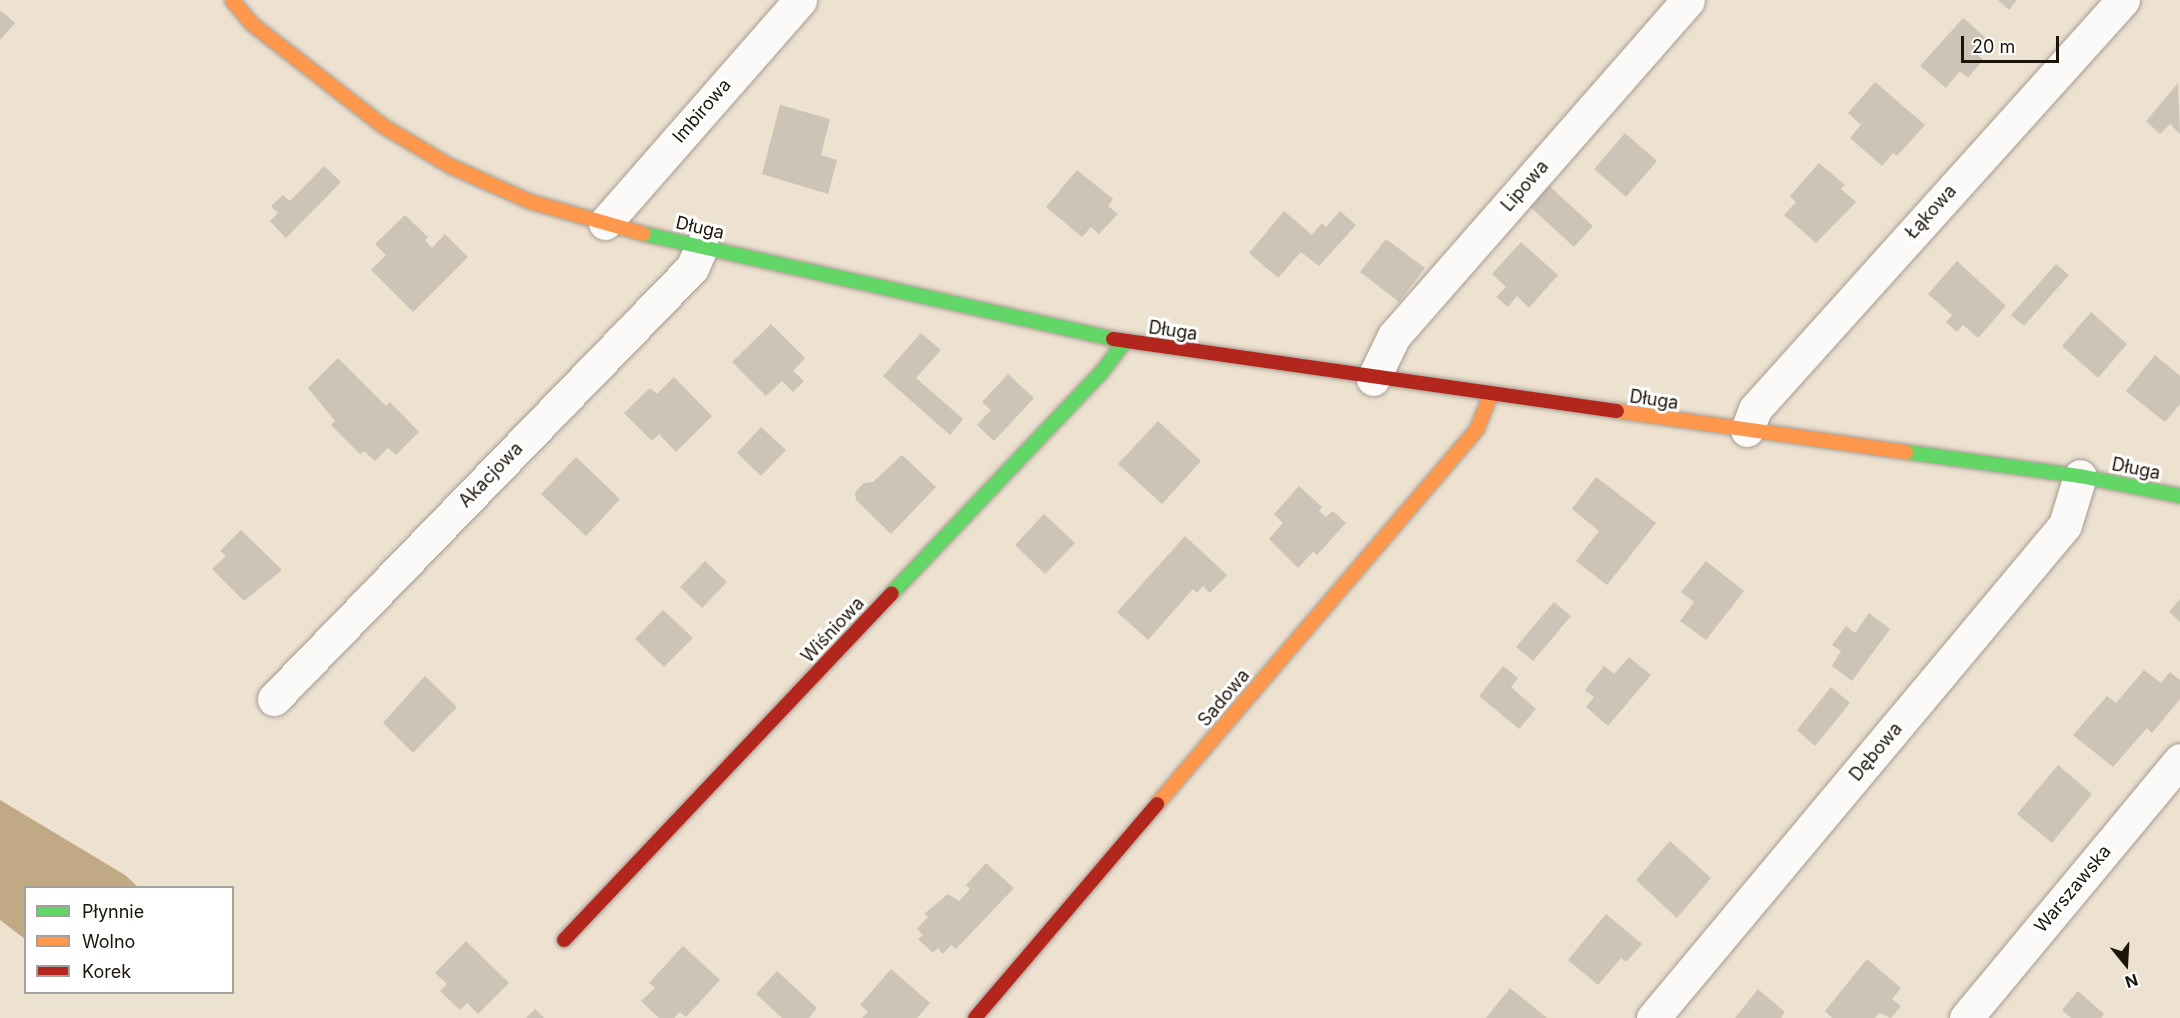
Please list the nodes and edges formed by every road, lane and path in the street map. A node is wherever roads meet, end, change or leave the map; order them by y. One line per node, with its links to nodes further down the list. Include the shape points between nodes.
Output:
1 (232, 0): 5 (street, Długa, via 252,24 383,126 450,166 531,202)
2 (800, 0): 5 (street, Imbirowa)
3 (1688, 0): 8 (street, Lipowa, via 1394,336)
4 (2123, 0): 10 (street, Łąkowa, via 1755,410)
5 (604, 223): 6 (street, Długa)
6 (702, 246): 7 (street, Długa); 13 (street, Akacjowa, via 692,268)
7 (1124, 342): 8 (street, Długa); 15 (street, Wiśniowa, via 1101,373)
8 (1373, 379): 9 (street, Długa)
9 (1490, 396): 10 (street, Długa); 16 (street, Sadowa, via 1477,429)
10 (1746, 430): 11 (street, Długa)
11 (2080, 476): 12 (street, Długa); 17 (street, Dębowa, via 2065,525)
12 (2180, 496)
13 (274, 699)
14 (2180, 760): 18 (street, Warszawska)
15 (564, 940)
16 (975, 1018)
17 (1653, 1018)
18 (1966, 1018)

